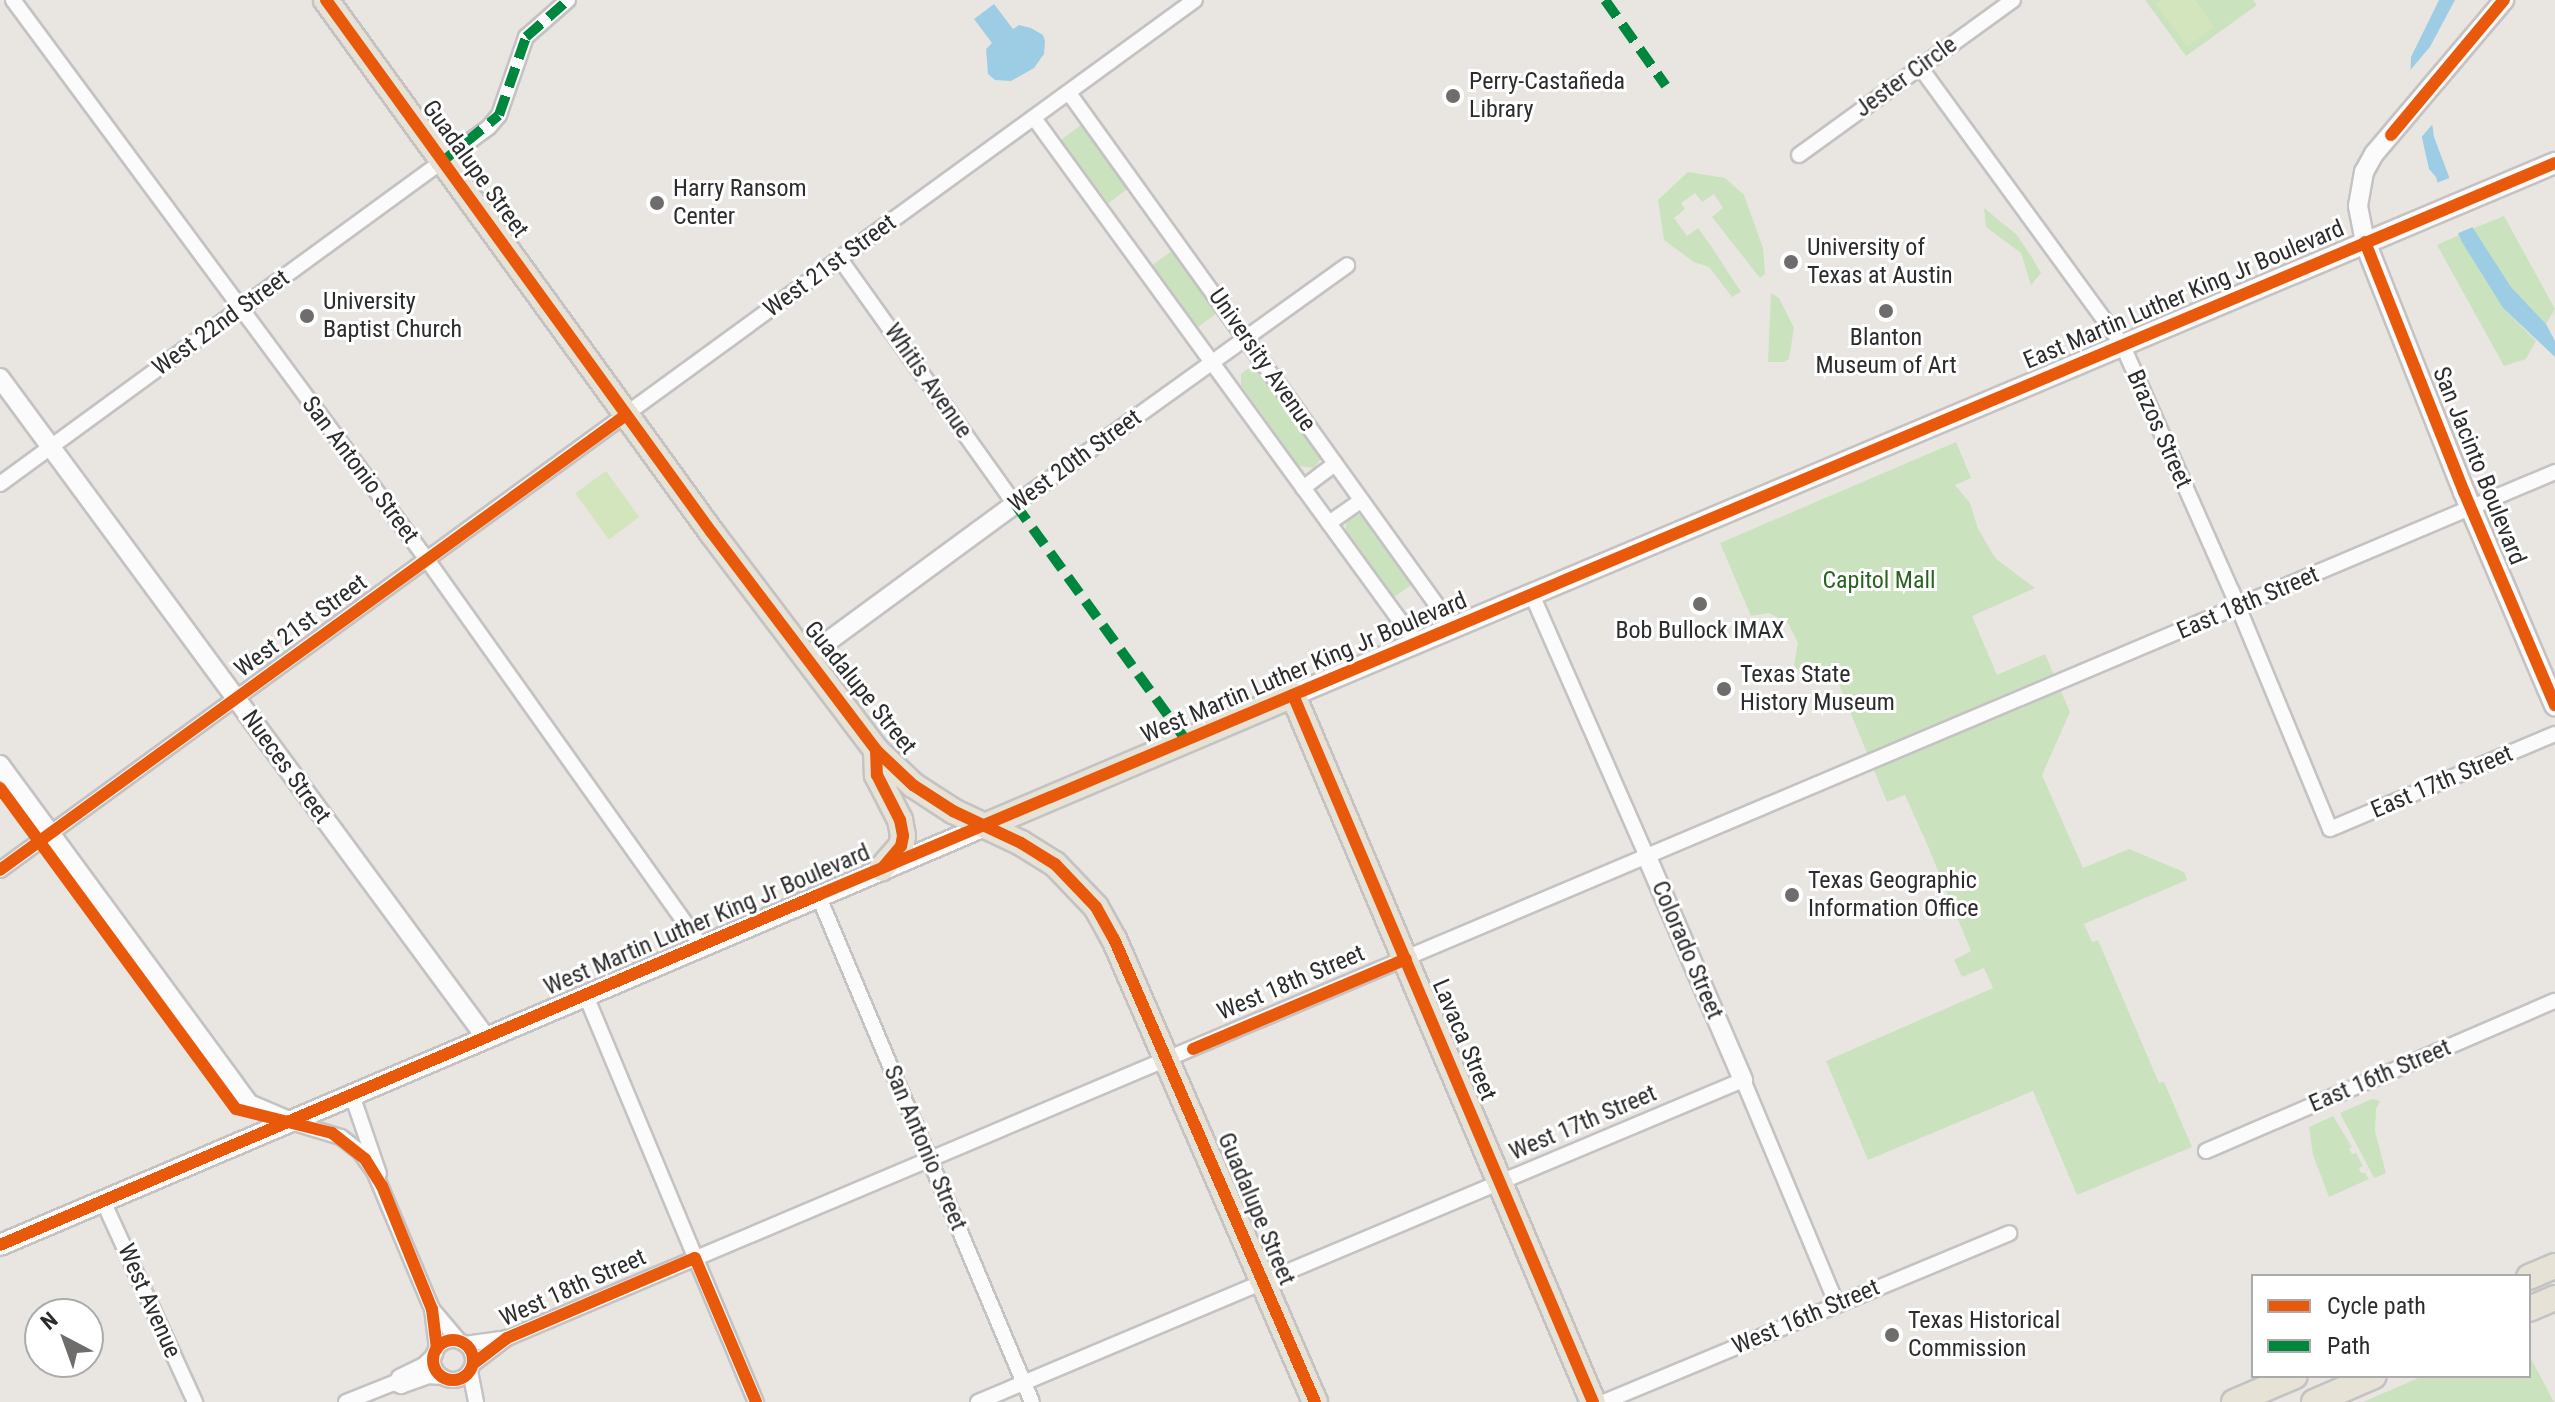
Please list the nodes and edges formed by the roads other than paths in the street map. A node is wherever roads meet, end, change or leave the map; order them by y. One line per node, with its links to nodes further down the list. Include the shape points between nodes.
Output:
1 (12, 0): 8 (street); 19 (street, San Antonio Street)
2 (326, 0): 14 (main road, Guadalupe Street)
3 (568, 0): 14 (street, West 22nd Street, via 526,37 499,115)
4 (1195, 0): 11 (street, West 21st Street)
5 (2013, 0): 10 (street, Jester Circle)
6 (2504, 0): 9 (street, San Jacinto Boulevard)
7 (2512, 0): 9 (street)
8 (0, 8)
9 (2492, 15): 16 (street, San Jacinto Boulevard, via 2364,172 2359,190)
10 (1920, 67): 13 (street, Jester Circle); 21 (street, Brazos Street)
11 (1069, 93): 12 (street, West 21st Street); 20 (street, University Avenue)
12 (1034, 118): 17 (street, West 21st Street); 22 (street, University Avenue)
13 (1799, 155)
14 (443, 161): 19 (street, West 22nd Street); 24 (main road, Guadalupe Street)
15 (2555, 163): 16 (main road, East Martin Luther King Jr Boulevard)
16 (2365, 242): 21 (main road, East Martin Luther King Jr Boulevard); 33 (main road, San Jacinto Boulevard)
17 (840, 259): 24 (street, West 21st Street); 32 (street, Whitis Avenue)
18 (1347, 265): 20 (street, West 20th Street)
19 (241, 309): 25 (street, West 22nd Street); 35 (street, San Antonio Street)
20 (1246, 337): 22 (street, West 20th Street); 26 (street, University Avenue)
21 (2122, 344): 27 (main road, East Martin Luther King Jr Boulevard); 37 (street, Brazos Street)
22 (1211, 362): 30 (street, University Avenue); 32 (street, West 20th Street)
23 (0, 378): 25 (street, Nueces Street)
24 (626, 415): 35 (street, West 21st Street); 40 (main road, Guadalupe Street)
25 (50, 447): 29 (street, West 22nd Street); 42 (street, Nueces Street)
26 (1335, 464): 30 (street); 31 (street, University Avenue)
27 (1831, 471): 36 (main road, West Martin Luther King Jr Boulevard)
28 (2555, 472): 33 (street, East 18th Street)
29 (0, 484)
30 (1303, 488): 34 (street, University Avenue)
31 (1361, 501): 34 (street); 38 (street, University Avenue)
32 (1015, 504): 40 (street, West 20th Street)
33 (2471, 508): 37 (street, East 18th Street); 43 (main road, San Jacinto Boulevard)
34 (1329, 523): 39 (street, University Avenue)
35 (428, 561): 42 (street, West 21st Street); 55 (street, San Antonio Street)
36 (1533, 597): 38 (main road, West Martin Luther King Jr Boulevard); 51 (street, Colorado Street)
37 (2238, 608): 44 (street, East 18th Street); 49 (street, Brazos Street)
38 (1454, 629): 39 (main road, West Martin Luther King Jr Boulevard)
39 (1417, 644): 41 (main road, West Martin Luther King Jr Boulevard)
40 (804, 659): 46 (main road, Guadalupe Street)
41 (1293, 695): 48 (main road, West Martin Luther King Jr Boulevard); 56 (main road, Lavaca Street)
42 (237, 700): 50 (street, West 21st Street); 59 (street, Nueces Street)
43 (2555, 705)
44 (1939, 733): 51 (street, West 18th Street)
45 (2555, 734): 49 (street, East 17th Street)
46 (876, 750): 48 (main road, Guadalupe Street, via 913,785); 52 (main road, via 877,775 903,836)
47 (0, 765): 50 (street)
48 (987, 825): 52 (main road, West Martin Luther King Jr Boulevard); 60 (main road, Guadalupe Street, via 1055,864 1096,907)
49 (2330, 829)
50 (51, 833): 53 (street, West 21st Street); 63 (street, via 249,1104)
51 (1647, 857): 56 (street, West 18th Street); 61 (street, Colorado Street)
52 (881, 869): 54 (main road, West Martin Luther King Jr Boulevard)
53 (0, 870)
54 (818, 895): 55 (main road, West Martin Luther King Jr Boulevard); 65 (street, San Antonio Street)
55 (701, 945): 57 (main road, West Martin Luther King Jr Boulevard)
56 (1406, 959): 60 (street, West 18th Street); 66 (main road, Lavaca Street)
57 (586, 996): 59 (main road, West Martin Luther King Jr Boulevard); 71 (street)
58 (2555, 1001): 64 (street, East 16th Street)
59 (487, 1039): 62 (main road, West Martin Luther King Jr Boulevard)
60 (1166, 1060): 65 (street, West 18th Street); 74 (main road, Guadalupe Street)
61 (1743, 1080): 66 (street, West 17th Street); 75 (street, Colorado Street)
62 (352, 1095): 63 (main road, West Martin Luther King Jr Boulevard); 67 (street)
63 (291, 1122): 67 (street, via 347,1142); 68 (main road, West Martin Luther King Jr Boulevard)
64 (2206, 1151)
65 (929, 1160): 71 (street, West 18th Street); 85 (street, San Antonio Street)
66 (1499, 1181): 74 (street, West 17th Street); 94 (main road, Lavaca Street)
67 (382, 1186): 76 (street)
68 (103, 1201): 70 (main road, West Martin Luther King Jr Boulevard); 86 (street, West Avenue)
69 (2009, 1233): 75 (street, West 16th Street)
70 (0, 1245)
71 (695, 1258): 77 (street, West 18th Street); 90 (street)
72 (2555, 1266): 73 (main road)
73 (2531, 1276)
74 (1263, 1282): 85 (street, West 17th Street); 93 (main road, Guadalupe Street)
75 (1837, 1305): 95 (street, West 16th Street)
76 (432, 1309): 78 (street); 79 (street)
77 (507, 1338): 78 (street, West 18th Street); 80 (street, West 18th Street)
78 (462, 1342): 79 (street, via 444,1343); 80 (street, via 471,1351)
79 (436, 1352): 81 (street, via 434,1364); 84 (street)
80 (471, 1368): 81 (street, via 462,1378); 89 (street)
81 (447, 1378): 84 (street); 88 (street)
82 (2290, 1378): 96 (main road)
83 (2369, 1378): 97 (main road)
84 (394, 1383): 87 (street)
85 (1024, 1383): 91 (street, West 17th Street); 92 (street, San Antonio Street)
86 (195, 1402)
87 (346, 1402)
88 (467, 1402)
89 (476, 1402)
90 (756, 1402)
91 (978, 1402)
92 (1032, 1402)
93 (1315, 1402)
94 (1593, 1402)
95 (1604, 1402)
96 (2234, 1402)
97 (2314, 1402)

